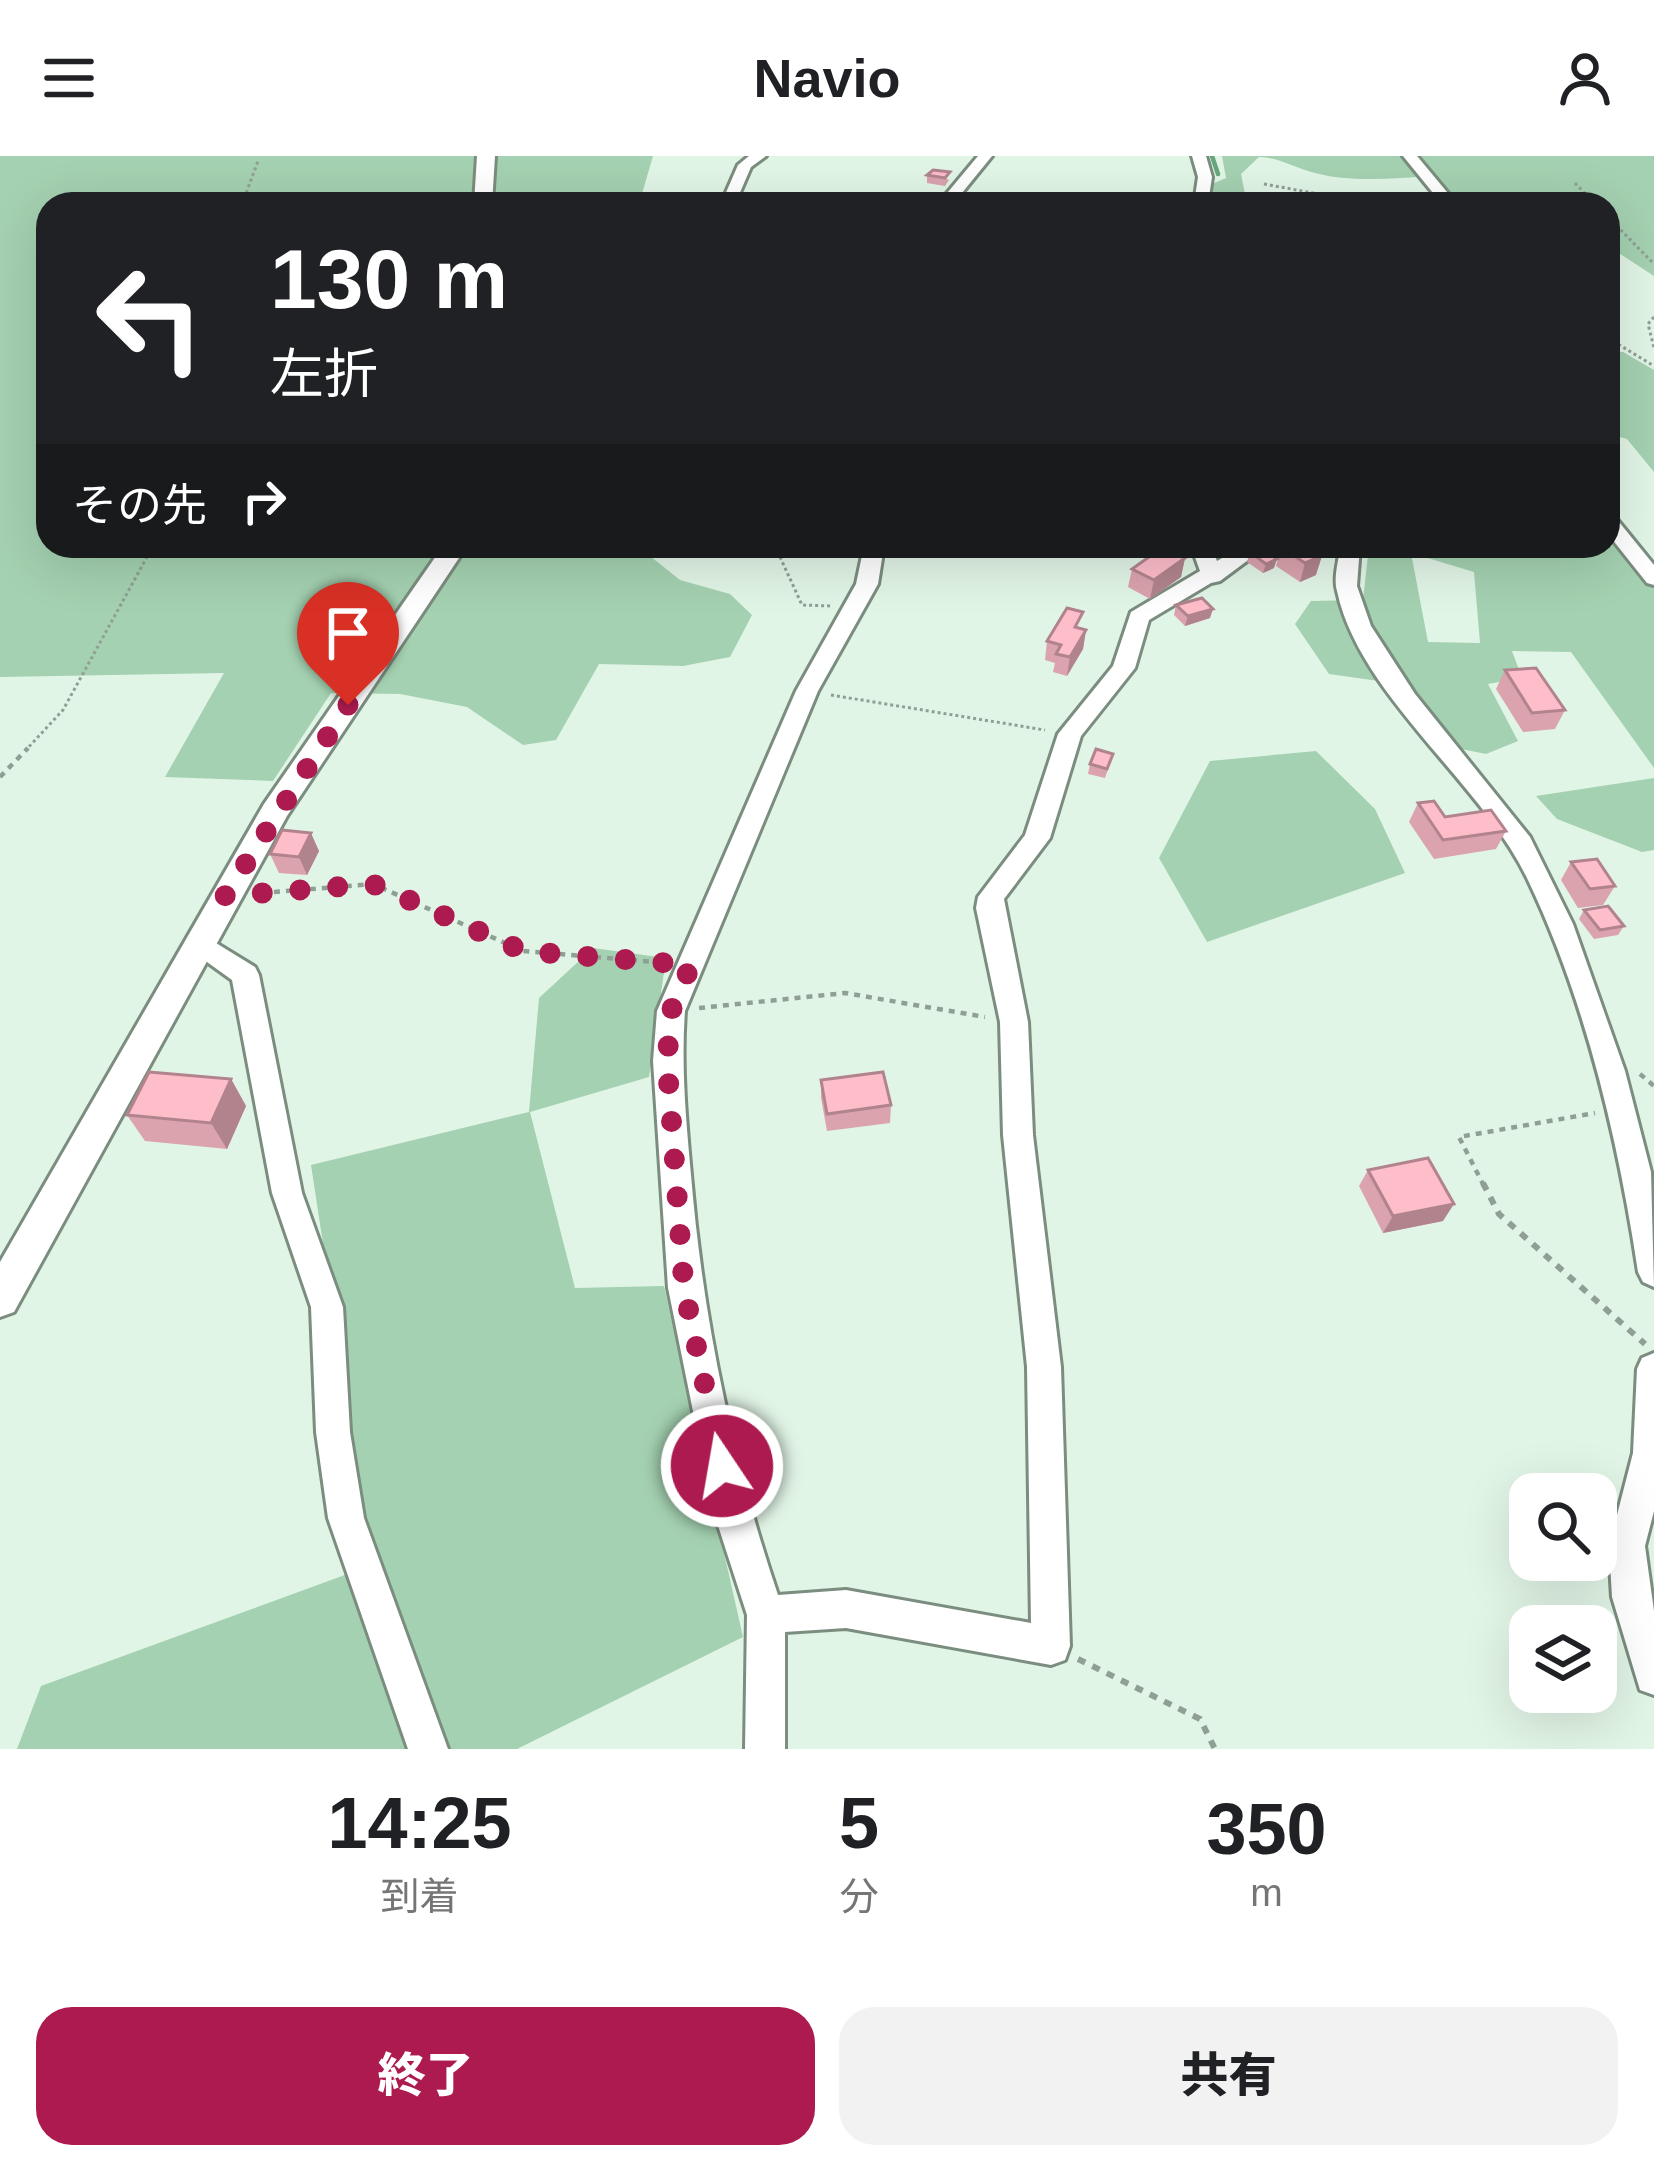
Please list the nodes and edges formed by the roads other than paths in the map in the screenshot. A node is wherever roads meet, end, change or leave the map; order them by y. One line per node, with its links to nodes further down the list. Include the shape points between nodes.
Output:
1 (486, 156): 6 (street)
2 (759, 156): 7 (street, via 745,165)
3 (985, 156): 8 (street)
4 (1199, 156): 9 (street)
5 (1410, 156): 10 (street)
6 (484, 192)
7 (733, 192)
8 (955, 192)
9 (1202, 192)
10 (1440, 192)
11 (1620, 536): 18 (street)
12 (447, 558): 19 (street, via 275,811)
13 (872, 558): 23 (street, via 867,584 808,691 671,1011 667,1061 684,1288 731,1510)
14 (1206, 558): 17 (street)
15 (1240, 558): 17 (street)
16 (1349, 558): 20 (street, via 1346,587 1366,638 1538,874 1598,1039)
17 (1213, 577): 23 (street, via 1139,617 1124,668 1070,734 1037,838 989,908 1014,1022 1044,1366 1052,1646 846,1609)
18 (1654, 579)
19 (197, 942): 21 (street); 25 (street, via 245,975 287,1193 327,1307 346,1518)
20 (1654, 1272)
21 (0, 1299)
22 (1654, 1369): 24 (street, via 1651,1453 1627,1546 1631,1597)
23 (766, 1615): 26 (street)
24 (1654, 1676)
25 (428, 1749)
26 (765, 1749)

